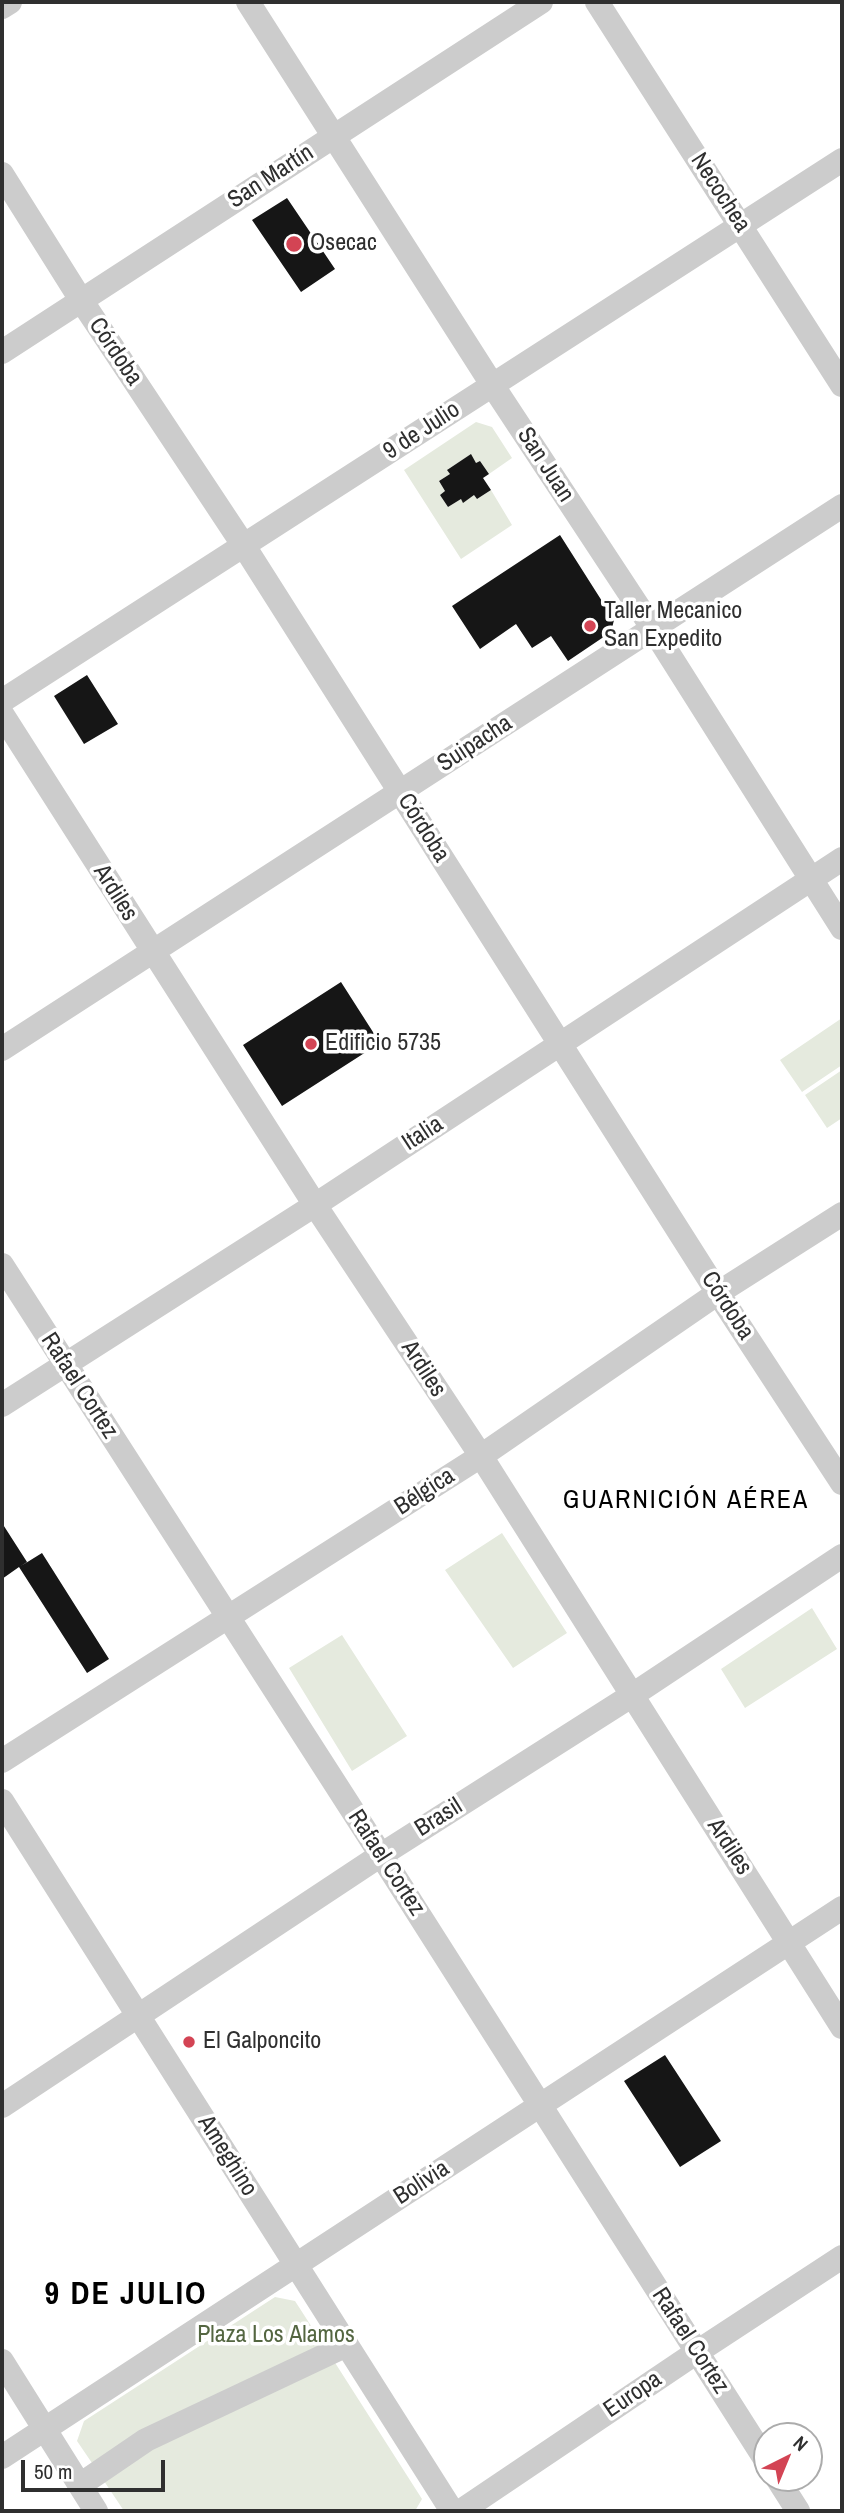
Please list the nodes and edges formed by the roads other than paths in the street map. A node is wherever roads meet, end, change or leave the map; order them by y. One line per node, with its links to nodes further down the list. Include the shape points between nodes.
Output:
1 (10, 2): 5 (street)
2 (248, 2): 6 (street, San Juan)
3 (541, 2): 6 (street, San Martín)
4 (597, 2): 9 (street, Necochea)
5 (2, 7)
6 (333, 136): 10 (street, San Martín); 13 (street, San Juan)
7 (842, 160): 9 (street, 9 de Julio)
8 (2, 174): 10 (street, Córdoba)
9 (741, 226): 12 (street, Necochea); 13 (street, 9 de Julio)
10 (81, 300): 11 (street, San Martín); 15 (street, Córdoba)
11 (2, 352)
12 (842, 385)
13 (493, 386): 15 (street, 9 de Julio); 16 (street, San Juan)
14 (842, 506): 16 (street, Suipacha)
15 (244, 546): 17 (street, 9 de Julio); 19 (street, Córdoba)
16 (653, 629): 19 (street, Suipacha); 21 (street, San Juan)
17 (2, 701)
18 (2, 714): 23 (street, Ardiles)
19 (401, 793): 23 (street, Suipacha); 24 (street, Córdoba)
20 (842, 859): 21 (street, Italia)
21 (811, 880): 22 (street, San Juan); 24 (street, Italia)
22 (842, 928)
23 (153, 952): 25 (street, Suipacha); 26 (street, Ardiles)
24 (559, 1044): 26 (street, Italia); 29 (street, Córdoba)
25 (2, 1049)
26 (315, 1205): 30 (street, Italia); 32 (street, Ardiles)
27 (842, 1213): 29 (street, Bélgica)
28 (2, 1265): 30 (street, Rafael Cortez)
29 (718, 1293): 32 (street, Bélgica); 33 (street, Córdoba)
30 (65, 1364): 31 (street, Italia); 35 (street, Rafael Cortez)
31 (2, 1405)
32 (481, 1456): 35 (street, Bélgica); 36 (street, Ardiles)
33 (842, 1483)
34 (842, 1556): 36 (street, Brasil)
35 (227, 1618): 37 (street, Bélgica); 39 (street, Rafael Cortez)
36 (631, 1696): 39 (street, Brasil); 41 (street, Ardiles)
37 (2, 1762)
38 (2, 1801): 42 (street, Ameghino)
39 (381, 1855): 42 (street, Brasil); 45 (street, Rafael Cortez)
40 (842, 1908): 41 (street, Bolivia)
41 (789, 1942): 43 (street, Ardiles); 45 (street, Bolivia)
42 (137, 2015): 44 (street, Brasil); 47 (street, Ameghino)
43 (842, 2027)
44 (2, 2106)
45 (539, 2106): 47 (street, Bolivia); 49 (street, Rafael Cortez)
46 (842, 2257): 49 (street, Europa)
47 (296, 2266): 48 (street, Ameghino); 51 (street, Bolivia)
48 (346, 2345): 54 (street, via 146,2440); 57 (street, Ameghino)
49 (697, 2351): 52 (street, Rafael Cortez); 58 (street, Europa)
50 (2, 2361): 51 (street)
51 (45, 2430): 53 (street, Bolivia); 54 (street)
52 (753, 2440)
53 (2, 2457)
54 (80, 2485): 56 (street)
55 (786, 2492): 59 (street)
56 (96, 2511)
57 (452, 2511)
58 (461, 2511)
59 (798, 2511)

